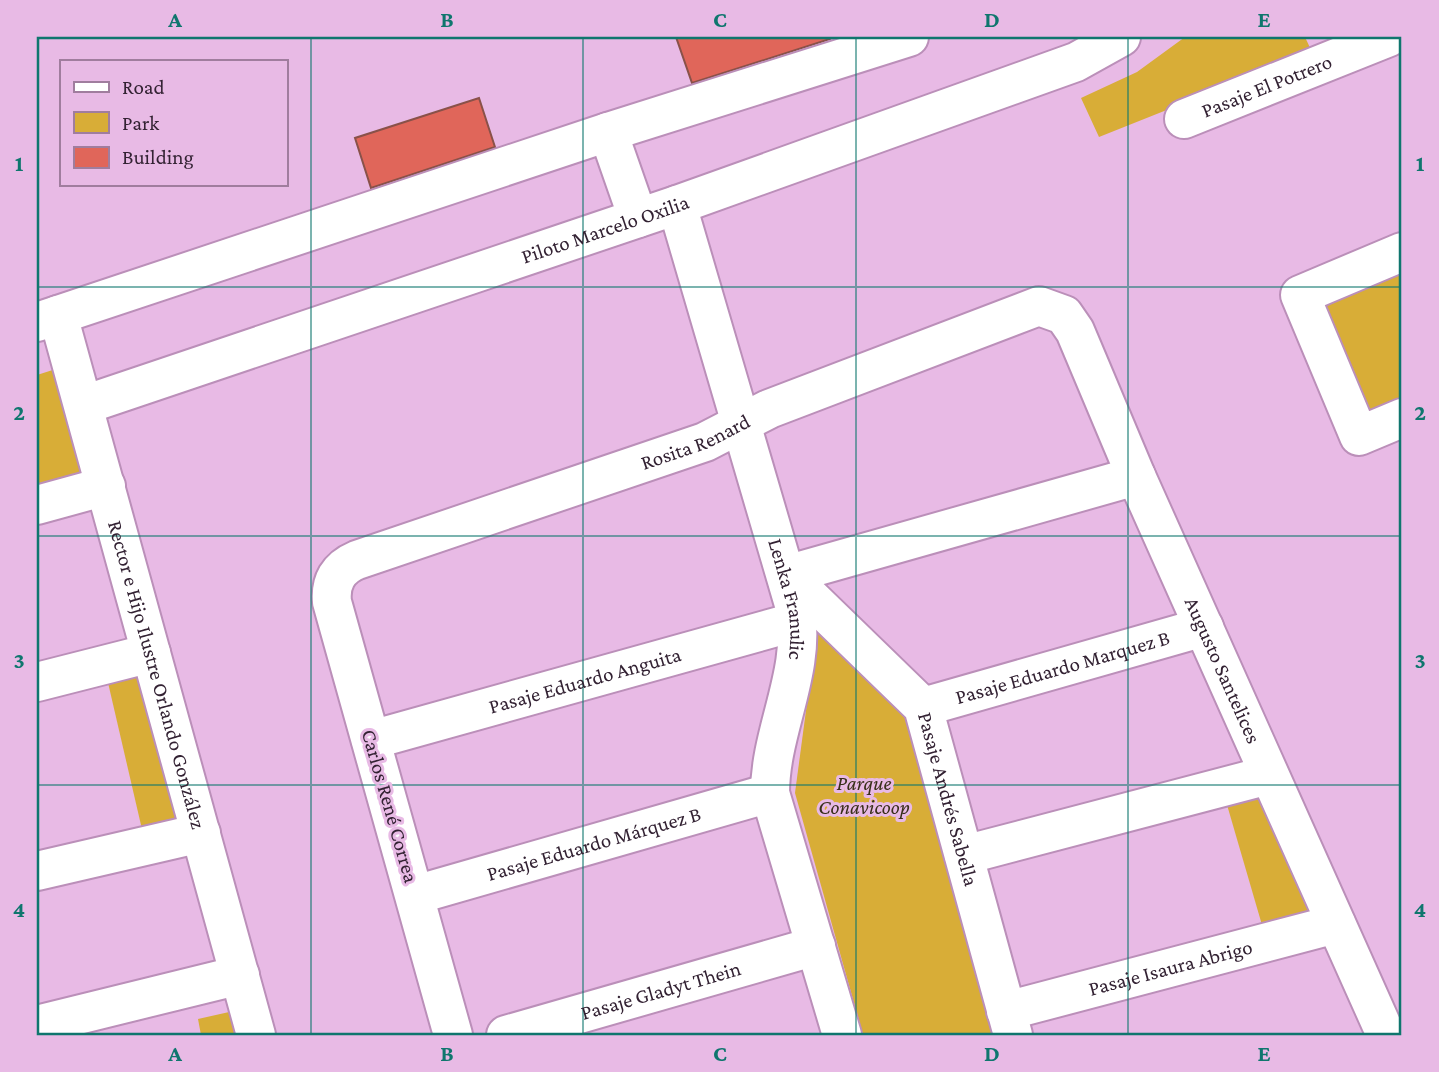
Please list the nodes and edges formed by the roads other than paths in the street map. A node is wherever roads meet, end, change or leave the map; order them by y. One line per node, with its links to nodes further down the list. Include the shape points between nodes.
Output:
1 (909, 37): 5 (street)
2 (1121, 37): 6 (street, Piloto Marcelo Oxilia, via 1076,62)
3 (1389, 37): 4 (street, Pasaje El Potrero)
4 (1184, 119)
5 (608, 132): 7 (street); 10 (street)
6 (677, 205): 7 (street, Piloto Marcelo Oxilia); 13 (street, Lenka Franulic)
7 (638, 218): 11 (street, Piloto Marcelo Oxilia)
8 (1402, 252): 12 (street, via 1300,295 1359,436)
9 (1056, 310): 13 (street, Rosita Renard, via 1031,307); 14 (street, Augusto Santelices, via 1075,331)
10 (48, 318): 11 (street, Rector e Hijo Ilustre Orlando González)
11 (84, 405): 15 (street, Rector e Hijo Ilustre Orlando González)
12 (1402, 418)
13 (739, 424): 17 (street, Lenka Franulic); 18 (street, Rosita Renard, via 705,442 356,560)
14 (1136, 476): 17 (street); 20 (street, Augusto Santelices)
15 (106, 486): 16 (street); 21 (street, Rector e Hijo Ilustre Orlando González)
16 (37, 505)
17 (786, 575): 19 (street, Lenka Franulic); 23 (street, Pasaje Andrés Sabella)
18 (335, 577): 24 (street, Carlos René Correa, via 332,602)
19 (798, 621): 24 (street, Pasaje Eduardo Anguita); 26 (street, Lenka Franulic, via 796,660 771,766)
20 (1203, 627): 23 (street, Pasaje Eduardo Marquez B); 25 (street, Augusto Santelices)
21 (151, 653): 22 (street); 27 (street, Rector e Hijo Ilustre Orlando González)
22 (37, 682)
23 (923, 707): 28 (street, Pasaje Andrés Sabella)
24 (371, 740): 30 (street, Carlos René Correa)
25 (1269, 775): 28 (street); 31 (street, Augusto Santelices)
26 (770, 793): 30 (street, Pasaje Eduardo Márquez B); 32 (street, Lenka Franulic)
27 (201, 833): 29 (street); 33 (street, Rector e Hijo Ilustre Orlando González)
28 (964, 855): 34 (street, Pasaje Andrés Sabella)
29 (37, 871)
30 (415, 895): 37 (street, Carlos René Correa)
31 (1336, 924): 34 (street, Pasaje Isaura Abrigo); 40 (street, Augusto Santelices)
32 (816, 946): 38 (street, Pasaje Gladyt Thein); 39 (street, Lenka Franulic)
33 (240, 975): 35 (street); 36 (street, Rector e Hijo Ilustre Orlando González)
34 (1010, 1023)
35 (37, 1025)
36 (256, 1035)
37 (453, 1035)
38 (506, 1035)
39 (842, 1035)
40 (1386, 1035)

